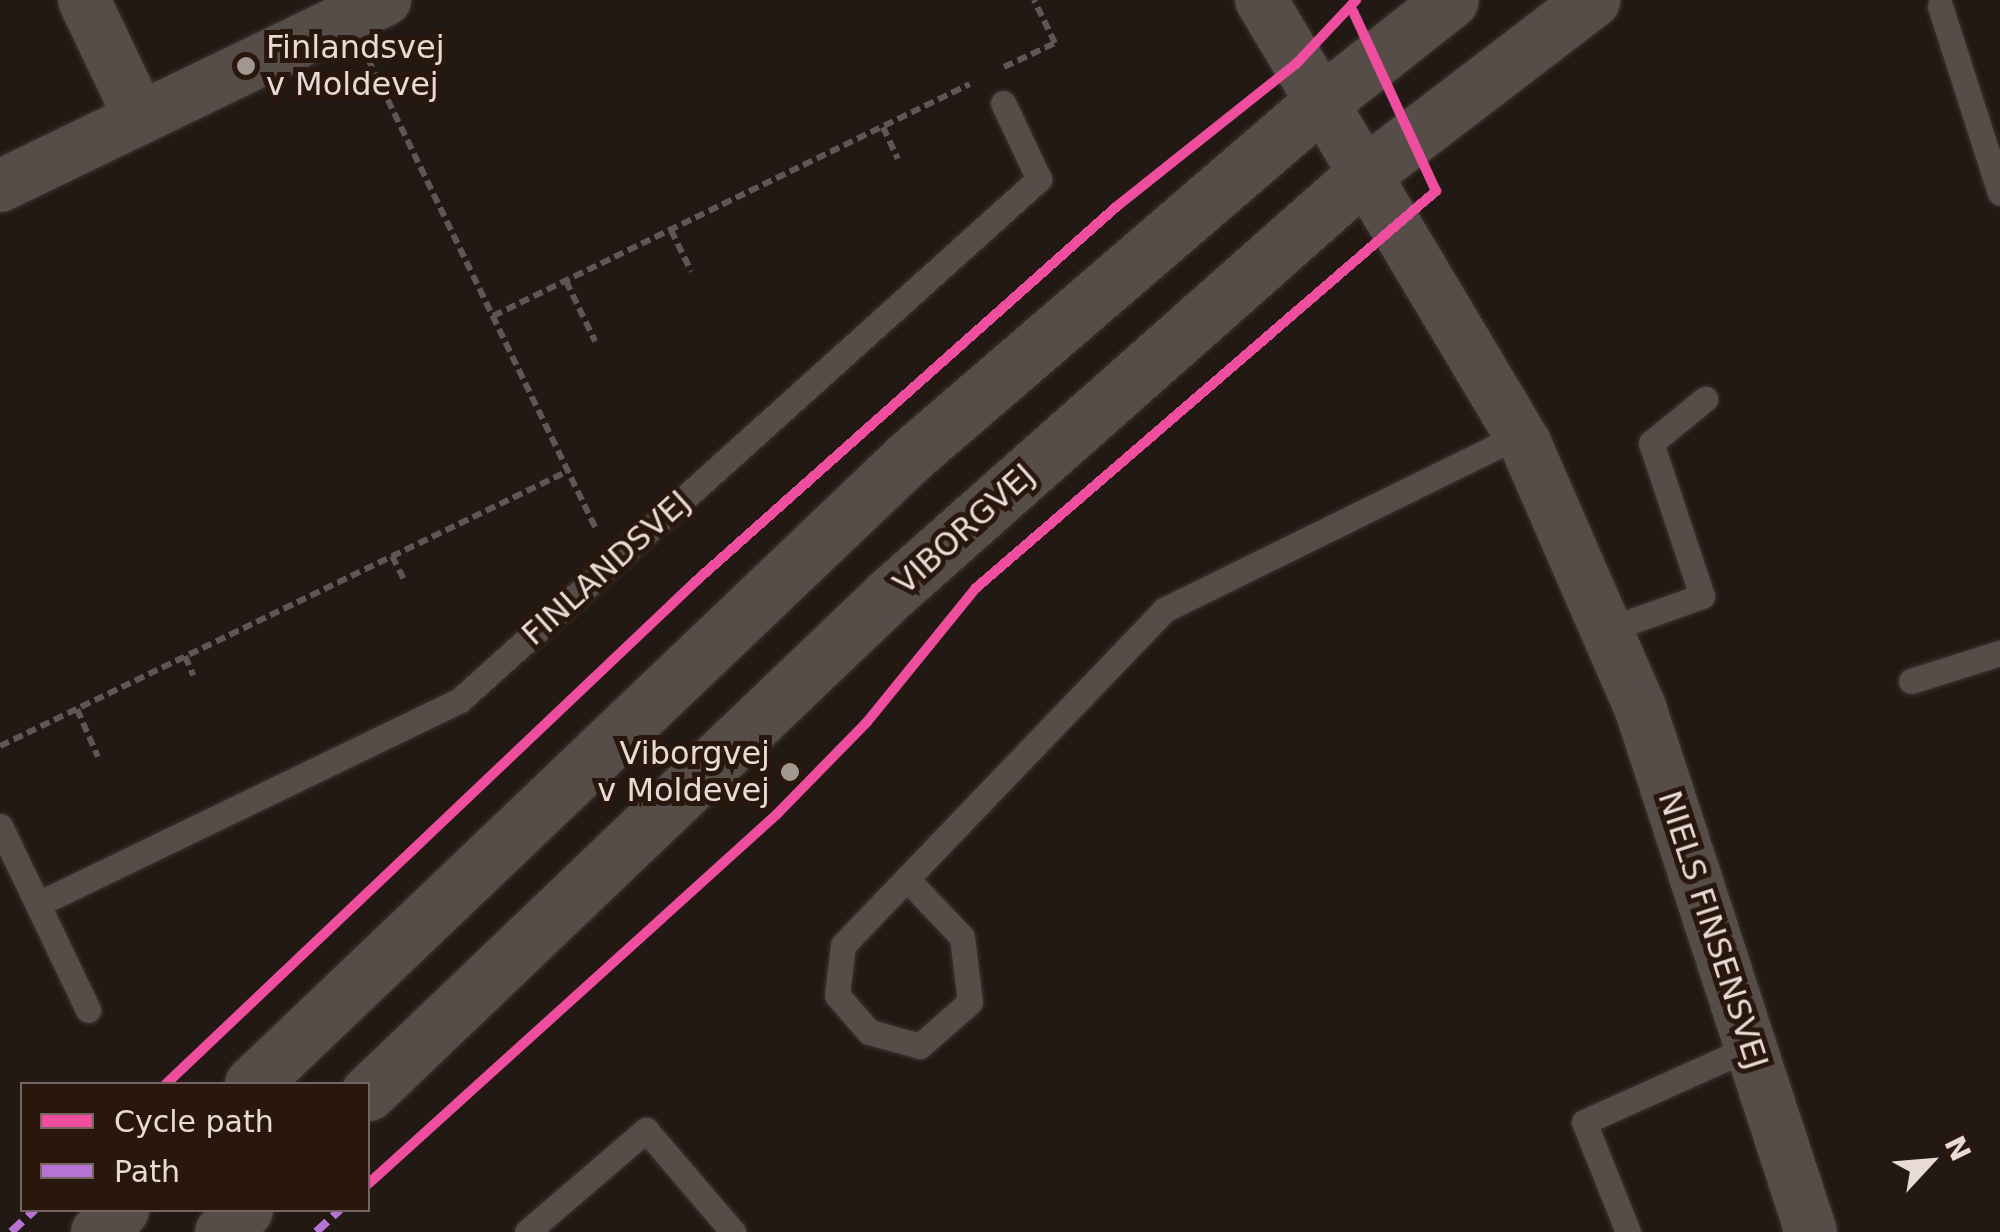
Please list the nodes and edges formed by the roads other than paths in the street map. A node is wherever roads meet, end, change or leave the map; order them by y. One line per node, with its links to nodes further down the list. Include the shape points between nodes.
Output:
1 (84, 0): 9 (street)
2 (1261, 0): 8 (street, NIELS FINSENSVEJ)
3 (1451, 0): 8 (street)
4 (1592, 0): 10 (street, VIBORGVEJ)
5 (1940, 6): 12 (lane)
6 (367, 9): 9 (street)
7 (1002, 104): 20 (lane, FINLANDSVEJ, via 1039,180 460,700)
8 (1318, 105): 10 (street, NIELS FINSENSVEJ); 23 (street, via 909,457)
9 (140, 118): 11 (street)
10 (1362, 176): 14 (street, NIELS FINSENSVEJ); 24 (street, VIBORGVEJ, via 889,595)
11 (0, 186)
12 (2000, 193)
13 (1705, 399): 15 (lane, via 1652,442 1702,596)
14 (1519, 435): 15 (street, NIELS FINSENSVEJ); 19 (lane, via 1164,610)
15 (1606, 630): 22 (street, NIELS FINSENSVEJ, via 1640,707)
16 (2000, 654): 17 (lane)
17 (1912, 681)
18 (0, 826): 20 (lane)
19 (907, 879): 19 (lane, via 843,946 837,996 869,1032 920,1046 970,1002 962,937)
20 (38, 904): 21 (lane)
21 (88, 1010)
22 (1751, 1046): 31 (lane, via 1584,1122); 32 (street, NIELS FINSENSVEJ)
23 (254, 1082)
24 (370, 1091)
25 (120, 1212): 27 (street)
26 (243, 1212): 28 (street)
27 (98, 1232)
28 (222, 1232)
29 (527, 1232): 30 (lane, via 646,1130)
30 (733, 1232)
31 (1628, 1232)
32 (1812, 1232)

